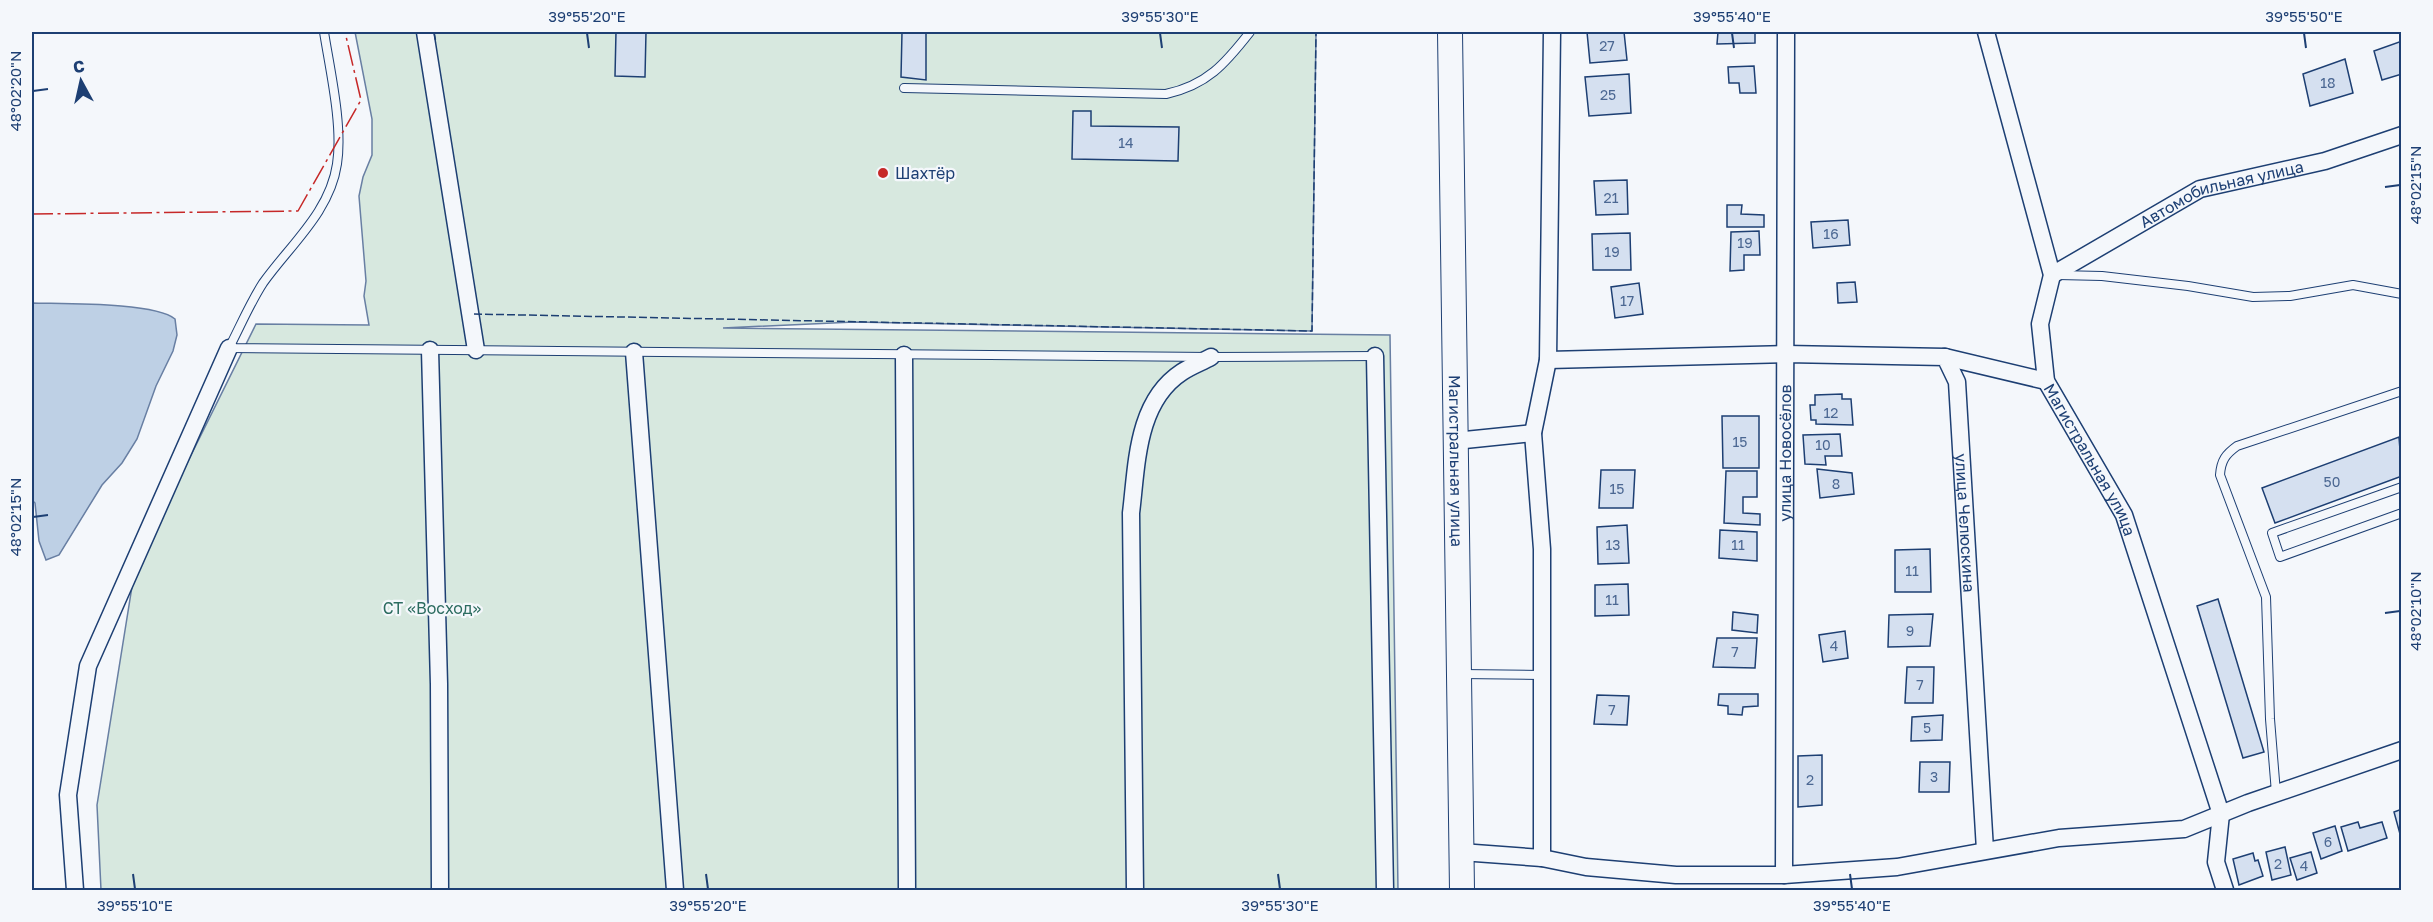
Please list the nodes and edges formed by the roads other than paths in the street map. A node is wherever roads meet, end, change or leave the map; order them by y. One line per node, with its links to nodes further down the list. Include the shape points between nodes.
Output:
1 (324, 32): 12 (lane, via 335,110 337,162 331,188 318,213 262,284)
2 (425, 32): 14 (street)
3 (1250, 32): 8 (lane, via 1213,74 1191,88 1166,94)
4 (1450, 32): 25 (main road, Магистральная улица)
5 (1552, 32): 21 (street)
6 (1786, 32): 17 (street, улица Новосёлов)
7 (1986, 32): 10 (street, Магистральная улица)
8 (904, 88)
9 (2402, 135): 10 (street, Автомобильная улица, via 2325,161 2200,189)
10 (2052, 275): 11 (lane, via 2102,276 2253,297 2290,296 2353,285); 22 (street, Магистральная улица, via 2040,324)
11 (2402, 294)
12 (229, 348): 13 (lane); 37 (street, via 88,666 68,795)
13 (430, 350): 14 (lane); 38 (street)
14 (476, 350): 15 (lane)
15 (634, 352): 16 (lane); 39 (street)
16 (904, 354): 19 (lane); 40 (street)
17 (1786, 354): 20 (street); 21 (street); 36 (street, улица Новосёлов)
18 (1375, 356): 19 (lane); 42 (street)
19 (1211, 357): 41 (street, via 1164,386 1149,409 1138,453 1131,513)
20 (1945, 357): 22 (street); 33 (street, улица Челюскина, via 1956,382)
21 (1548, 360): 24 (street)
22 (2046, 381): 32 (street, Магистральная улица, via 2124,515)
23 (2402, 391): 31 (lane, via 2237,446 2221,464 2220,475 2266,597)
24 (1533, 433): 25 (street); 29 (street, via 1542,549)
25 (1455, 441): 28 (main road, Магистральная улица)
26 (2402, 487): 27 (lane, via 2271,533 2280,557)
27 (2402, 513)
28 (1458, 674): 29 (lane); 34 (main road, Магистральная улица)
29 (1541, 675): 35 (street)
30 (2402, 750): 31 (street)
31 (2276, 793): 32 (street)
32 (2221, 814): 33 (street, via 2184,829 2060,838); 44 (street, via 2216,862)
33 (1984, 850): 36 (street, via 1897,867)
34 (1461, 852): 35 (street); 43 (main road, Магистральная улица)
35 (1542, 858): 36 (street, via 1587,867 1676,875)
36 (1784, 875)
37 (75, 891)
38 (440, 891)
39 (675, 891)
40 (907, 891)
41 (1135, 891)
42 (1385, 891)
43 (1462, 891)
44 (2225, 891)

